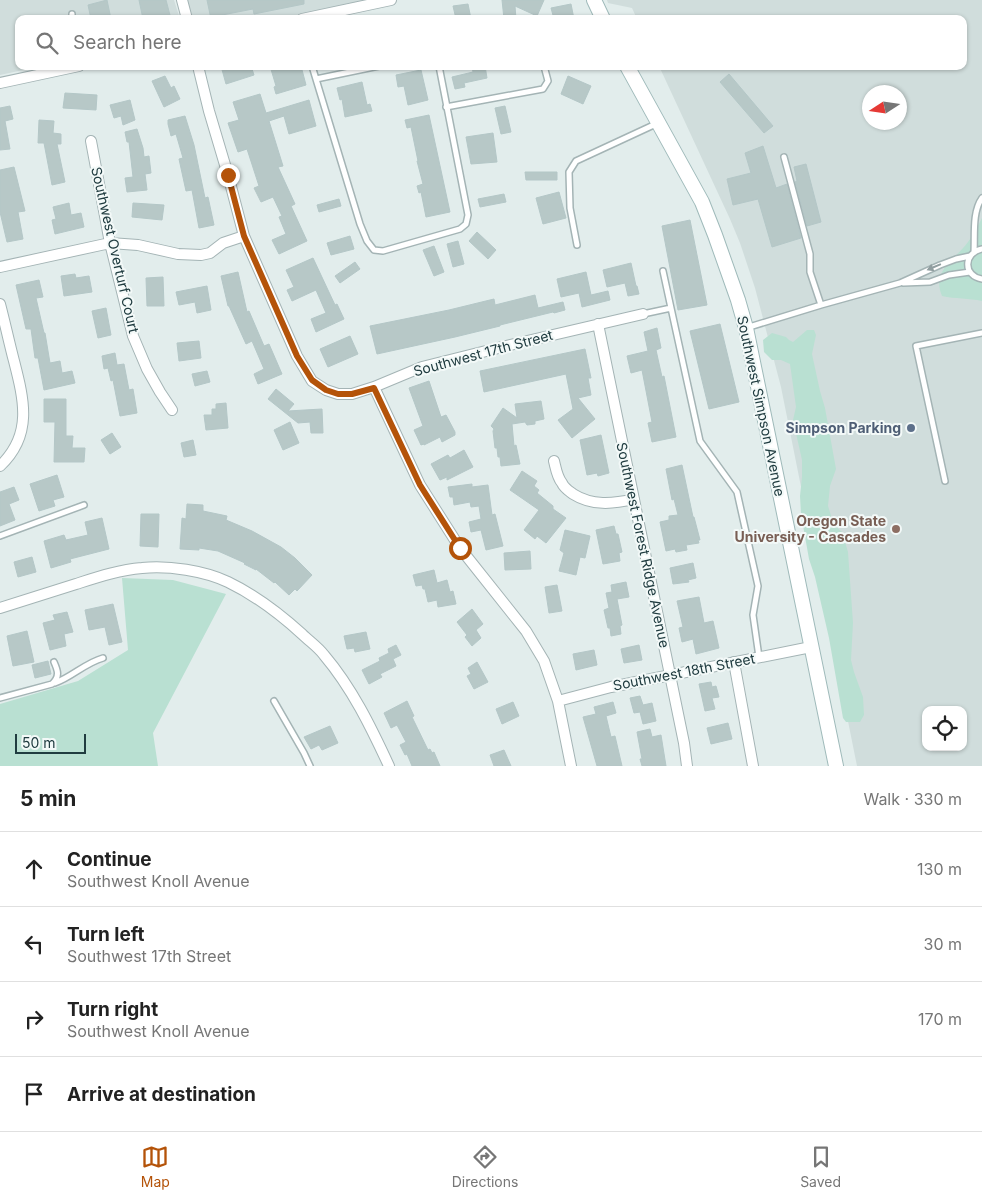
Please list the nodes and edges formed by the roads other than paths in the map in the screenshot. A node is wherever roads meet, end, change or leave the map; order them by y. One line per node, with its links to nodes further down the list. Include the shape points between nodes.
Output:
1 (182, 0): 4 (street)
2 (391, 0): 5 (street)
3 (594, 0): 6 (street)
4 (186, 15)
5 (321, 15)
6 (601, 15)
7 (60, 70): 15 (street)
8 (199, 70): 21 (street)
9 (313, 70): 14 (lane)
10 (360, 70): 14 (lane)
11 (440, 70): 16 (lane)
12 (545, 70): 16 (lane, via 548,81 543,89)
13 (629, 70): 17 (street, Southwest Simpson Avenue)
14 (316, 79): 16 (lane, via 360,224 374,250 383,251 460,229 466,224 468,215)
15 (0, 83)
16 (446, 107)
17 (658, 123): 23 (lane, via 576,162 569,172 570,208); 36 (street, Southwest Simpson Avenue, via 702,202)
18 (91, 141): 22 (street, Southwest Overturf Court)
19 (784, 158): 32 (lane, via 810,254 810,272)
20 (982, 198): 25 (lane, via 976,214)
21 (244, 236): 22 (street, via 201,255); 38 (street, Southwest 17th Street, via 297,356 312,380 338,394)
22 (110, 243): 26 (street); 39 (street, Southwest Overturf Court, via 133,336 147,369)
23 (577, 245)
24 (982, 249): 25 (lane)
25 (972, 254): 28 (lane, via 968,261); 30 (lane, one-way to 30)
26 (0, 267)
27 (663, 271): 33 (lane)
28 (970, 272): 29 (lane); 30 (lane, via 930,282)
29 (982, 279)
30 (900, 283): 32 (lane)
31 (0, 304): 41 (street, via 24,411 15,450)
32 (821, 305): 36 (lane)
33 (671, 308): 34 (lane); 48 (lane, via 700,441 737,492 758,586 753,615)
34 (643, 314): 35 (street, Southwest 17th Street)
35 (598, 324): 38 (street, Southwest 17th Street, via 422,367); 43 (street, Southwest Forest Ridge Avenue)
36 (746, 328): 47 (street, Southwest Simpson Avenue)
37 (982, 333): 42 (lane, via 916,346)
38 (374, 388): 56 (street, via 420,485 460,548 526,631 544,661)
39 (172, 410)
40 (554, 461): 43 (street, via 562,485 580,497 607,503)
41 (0, 466)
42 (945, 481)
43 (634, 499): 52 (street, Southwest Forest Ridge Avenue)
44 (84, 505): 45 (lane)
45 (0, 536)
46 (0, 608): 58 (street, via 121,571 144,568 202,573 227,582 285,618 324,654 345,682)
47 (811, 647): 48 (street, Southwest 18th Street); 62 (street, Southwest Simpson Avenue)
48 (759, 657): 51 (street, Southwest 18th Street)
49 (103, 658): 53 (lane)
50 (54, 662): 53 (lane, via 58,671)
51 (734, 662): 52 (street, Southwest 18th Street); 61 (street)
52 (670, 675): 56 (street, Southwest 18th Street); 60 (street, Southwest Forest Ridge Avenue)
53 (52, 684): 54 (lane)
54 (0, 698)
55 (274, 701): 57 (lane)
56 (558, 701): 59 (street)
57 (310, 766)
58 (389, 766)
59 (571, 766)
60 (686, 766)
61 (753, 766)
62 (836, 766)

